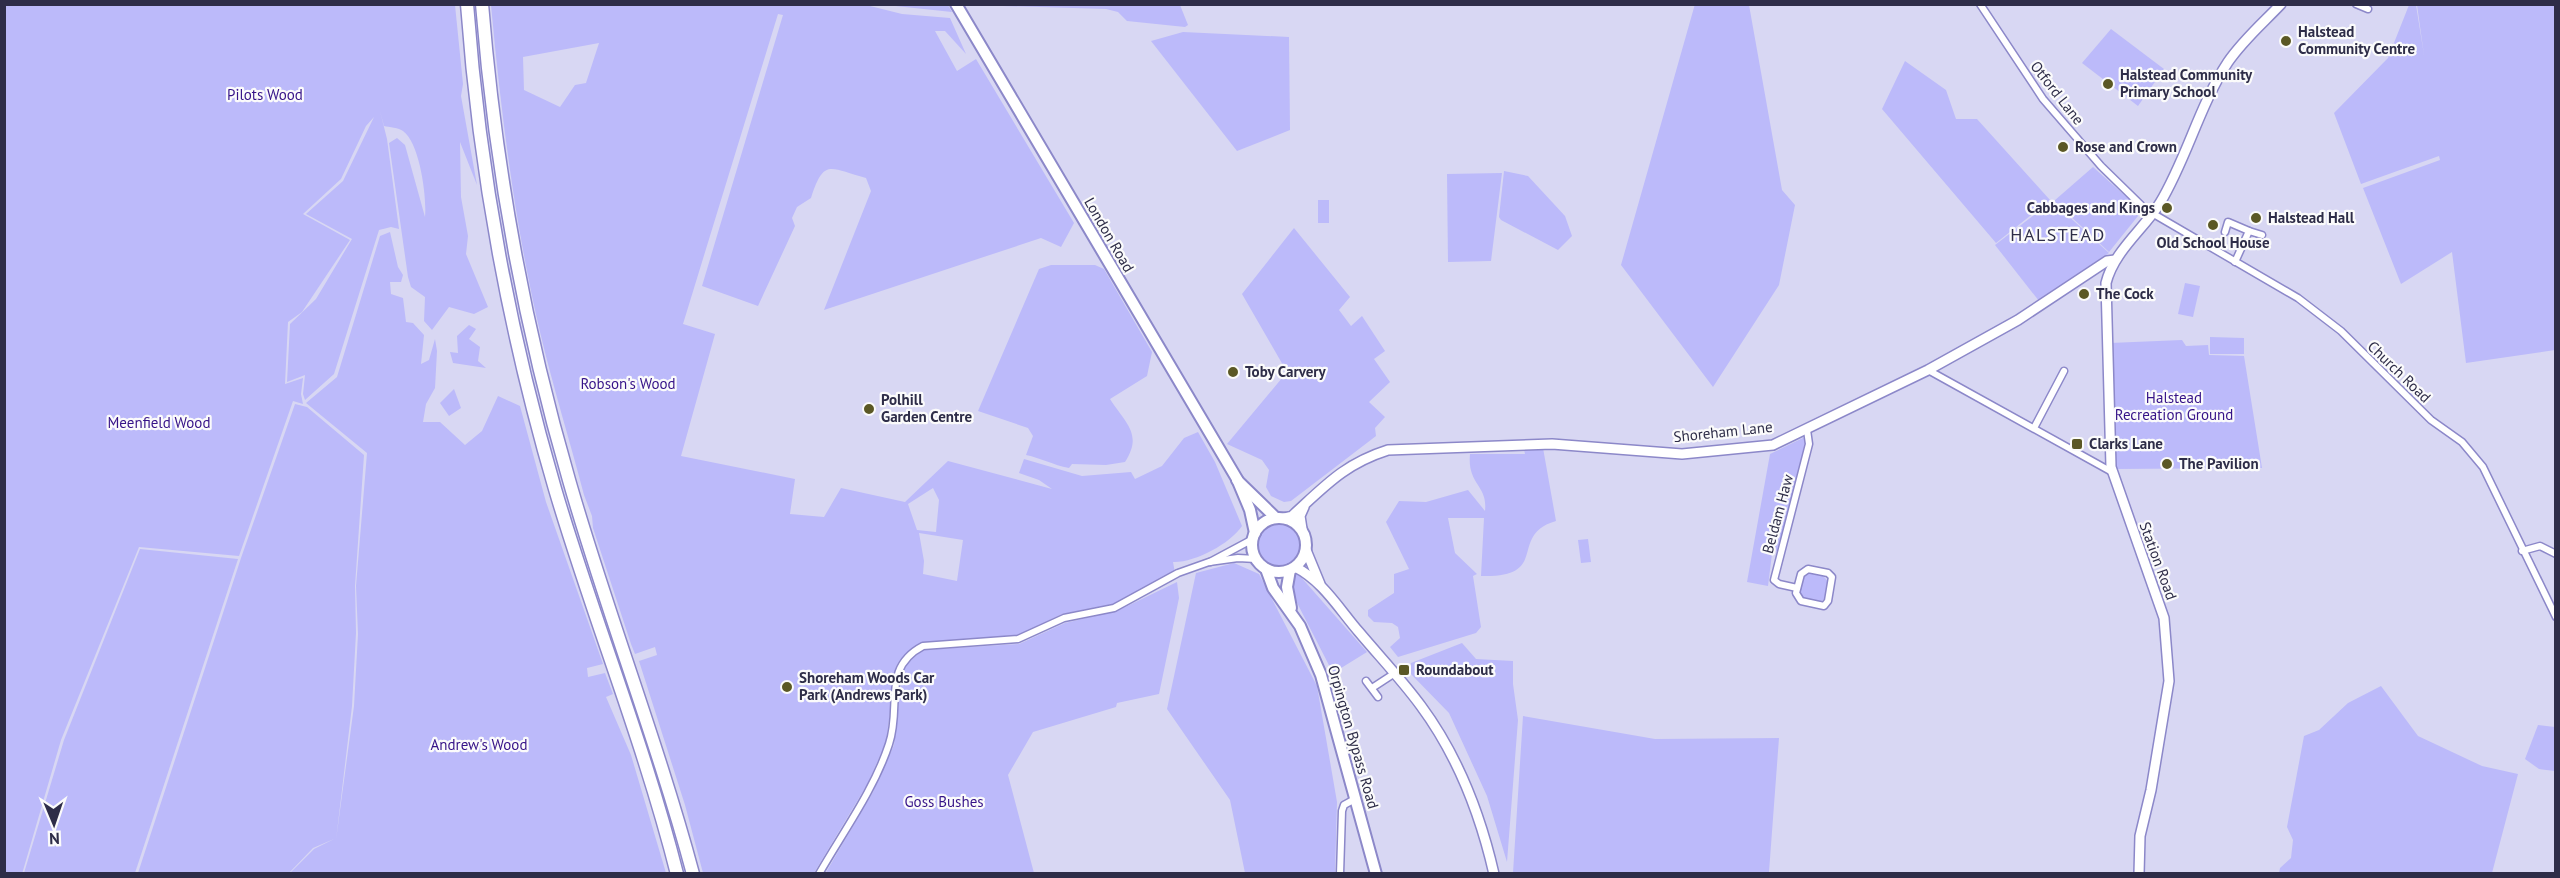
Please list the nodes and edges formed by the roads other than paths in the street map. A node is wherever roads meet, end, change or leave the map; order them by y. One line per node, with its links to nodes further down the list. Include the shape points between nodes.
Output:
1 (467, 4): 40 (highway, via 487,183 520,355 556,491 642,750)
2 (482, 4): 41 (highway, via 507,212 542,382 579,516 656,745)
3 (956, 4): 19 (main road, London Road)
4 (1980, 4): 8 (street, Otford Lane, via 2043,99 2100,166)
5 (2281, 4): 8 (street, via 2228,62)
6 (2359, 5): 7 (street)
7 (2368, 9)
8 (2152, 214): 12 (street); 13 (street, Church Road, via 2179,226)
9 (2249, 231): 10 (street, via 2228,222); 11 (street); 13 (street)
10 (2225, 232)
11 (2262, 235)
12 (2115, 260): 14 (street, Shoreham Lane, via 2107,261 2018,320); 18 (street, Station Road, via 2105,297)
13 (2235, 262): 25 (street, Church Road, via 2298,298 2341,331 2431,420 2462,442 2483,467)
14 (1928, 370): 16 (street); 17 (street, Shoreham Lane)
15 (2064, 371): 16 (street)
16 (2034, 428): 18 (street)
17 (1807, 430): 20 (street, Shoreham Lane, via 1773,445 1683,454 1552,444 1388,450 1331,478); 32 (street, Beldam Haw, via 1809,444 1774,580)
18 (2112, 472): 46 (street, Station Road, via 2163,618 2169,681 2140,836)
19 (1237, 479): 21 (main road, London Road); 23 (main road, London Road, via 1250,510)
20 (1305, 504): 21 (street, Shoreham Lane, via 1292,516); 22 (street, via 1300,516)
21 (1280, 518): 22 (main road); 23 (main road, via 1263,523)
22 (1302, 529): 24 (main road)
23 (1254, 536): 27 (main road); 28 (street)
24 (1306, 550): 29 (main road); 31 (street)
25 (2522, 551): 26 (street, via 2540,546); 34 (street, Church Road)
26 (2556, 554)
27 (1256, 560): 28 (street); 30 (main road)
28 (1209, 562): 42 (street, via 1178,573 1114,608 1064,618 1018,639 923,646 913,651 899,665 890,742 869,789)
29 (1293, 568): 30 (main road, via 1278,572); 31 (street); 33 (main road, Orpington Bypass Road, via 1287,587)
30 (1266, 569): 33 (main road, Orpington Bypass Road, via 1273,588)
31 (1320, 584): 35 (street)
32 (1797, 588): 32 (street, Beldam Haw, via 1801,601 1824,606 1832,577 1808,568 1801,574)
33 (1292, 612): 39 (main road, Orpington Bypass Road, via 1321,675)
34 (2556, 617)
35 (1395, 673): 37 (street); 45 (street, via 1422,707 1458,767 1478,814)
36 (1366, 681): 37 (street)
37 (1372, 688): 38 (street)
38 (1378, 697)
39 (1355, 799): 43 (street, via 1344,805 1342,811); 44 (main road, Orpington Bypass Road)
40 (677, 873)
41 (693, 873)
42 (819, 873)
43 (1340, 873)
44 (1376, 873)
45 (1494, 873)
46 (2139, 873)

